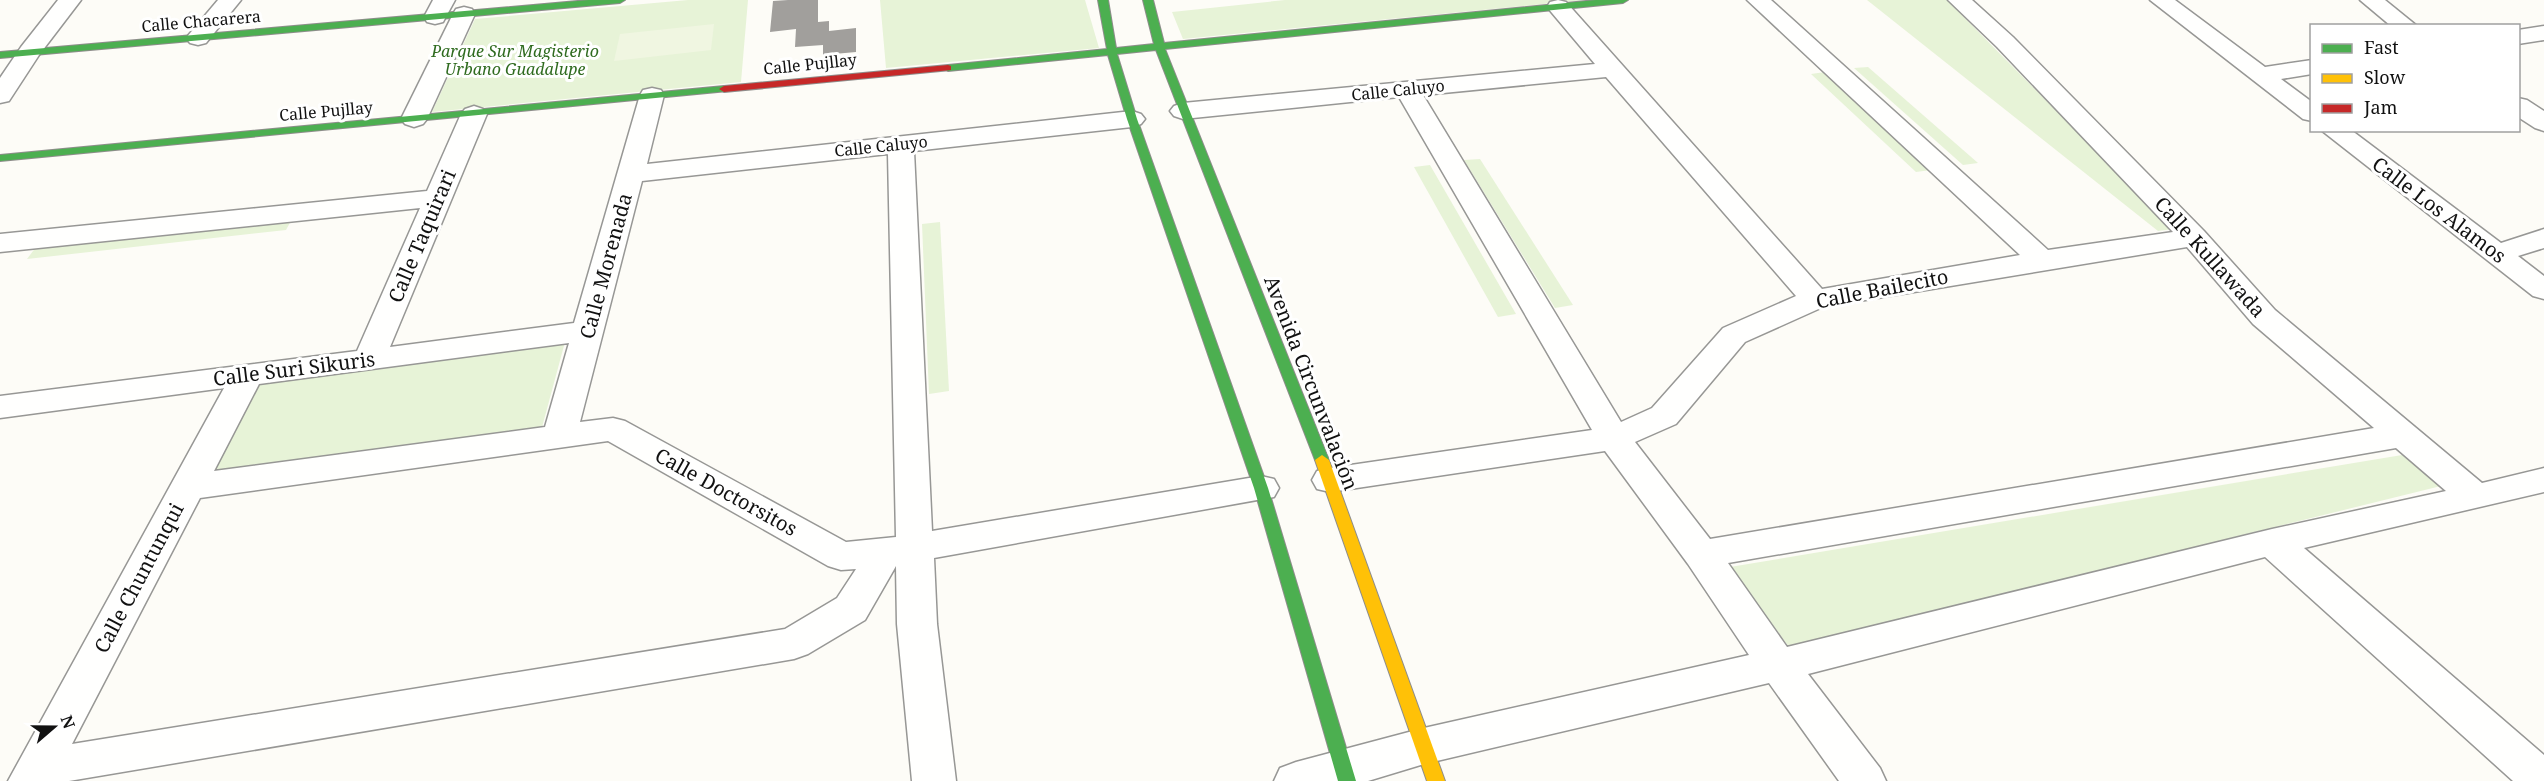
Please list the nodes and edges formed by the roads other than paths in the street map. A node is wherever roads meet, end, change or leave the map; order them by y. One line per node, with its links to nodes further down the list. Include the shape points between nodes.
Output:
1 (70, 0): 19 (street)
2 (230, 0): 17 (street)
3 (620, 0): 13 (main road, Calle Chacarera)
4 (1103, 0): 20 (main road)
5 (1148, 0): 18 (main road, Avenida Circunvalación)
6 (1623, 0): 11 (main road, Calle Pujllay)
7 (1758, 0): 44 (street)
8 (1959, 0): 40 (street, Calle Kullawada, via 2005,42)
9 (2162, 0): 24 (street)
10 (2371, 0): 14 (street)
11 (1558, 7): 18 (main road, Calle Pujllay); 23 (street)
12 (439, 8): 13 (main road, Calle Chacarera); 17 (main road, Calle Chacarera)
13 (464, 14): 33 (street)
14 (2403, 24)
15 (2544, 33): 16 (street)
16 (2520, 37)
17 (198, 38): 19 (main road, Calle Chacarera)
18 (1160, 48): 20 (main road, Calle Pujllay); 29 (main road, Avenida Circunvalación)
19 (29, 52): 21 (main road, Calle Chacarera); 27 (street)
20 (1112, 52): 26 (main road, Calle Pujllay); 32 (main road)
21 (0, 55)
22 (2310, 68): 24 (street)
23 (1613, 69): 25 (street, Calle Caluyo); 46 (street)
24 (2261, 75): 30 (street)
25 (1407, 89): 29 (street, Calle Caluyo); 53 (street)
26 (652, 95): 31 (main road, Calle Pujllay); 38 (street, Calle Morenada)
27 (0, 96)
28 (2520, 106): 34 (street)
29 (1183, 111): 54 (main road, Avenida Circunvalación)
30 (2310, 112)
31 (474, 114): 33 (main road, Calle Pujllay); 39 (street, Calle Taquirari)
32 (1132, 119): 36 (street, Calle Caluyo); 57 (main road)
33 (414, 120): 37 (main road, Calle Pujllay)
34 (2544, 123)
35 (2337, 132): 43 (street, Calle Los Alamos)
36 (901, 143): 38 (street, Calle Caluyo); 60 (street)
37 (0, 158)
38 (630, 174): 47 (street, Calle Morenada)
39 (438, 198): 42 (street); 48 (street, Calle Taquirari)
40 (2194, 237): 44 (street, Calle Bailecito); 51 (street, Calle Kullawada, via 2264,317)
41 (2544, 238): 43 (street)
42 (0, 243)
43 (2496, 254): 45 (street, Calle Los Alamos)
44 (2042, 260): 46 (street, Calle Bailecito)
45 (2544, 290)
46 (1815, 299): 53 (street, Calle Bailecito, via 1734,335 1664,416)
47 (588, 330): 48 (street, Calle Suri Sikuris); 52 (street, Calle Morenada)
48 (369, 359): 49 (street, Calle Suri Sikuris)
49 (248, 374): 50 (street, Calle Suri Sikuris); 56 (street, Calle Chuntunqui)
50 (0, 407)
51 (2403, 435): 58 (street, Calle Kullawada); 61 (street)
52 (559, 437): 56 (street, Calle Doctorsitos); 60 (street, Calle Doctorsitos, via 613,429 841,556)
53 (1614, 438): 54 (street, Calle Bailecito); 61 (street)
54 (1330, 480): 63 (main road, Avenida Circunvalación)
55 (2544, 480): 58 (street)
56 (189, 487): 64 (street, Calle Chuntunqui)
57 (1261, 488): 60 (street, Calle Doctorsitos); 65 (main road)
58 (2476, 497): 59 (street)
59 (2272, 542): 62 (street); 69 (street)
60 (900, 550): 64 (street, via 851,609 794,643); 66 (street, via 917,624)
61 (1701, 554): 62 (street)
62 (1778, 665): 63 (street); 68 (street)
63 (1430, 764): 65 (street)
64 (33, 774)
65 (1345, 776): 67 (street)
66 (934, 781)
67 (1296, 781)
68 (1864, 781)
69 (2542, 781)

